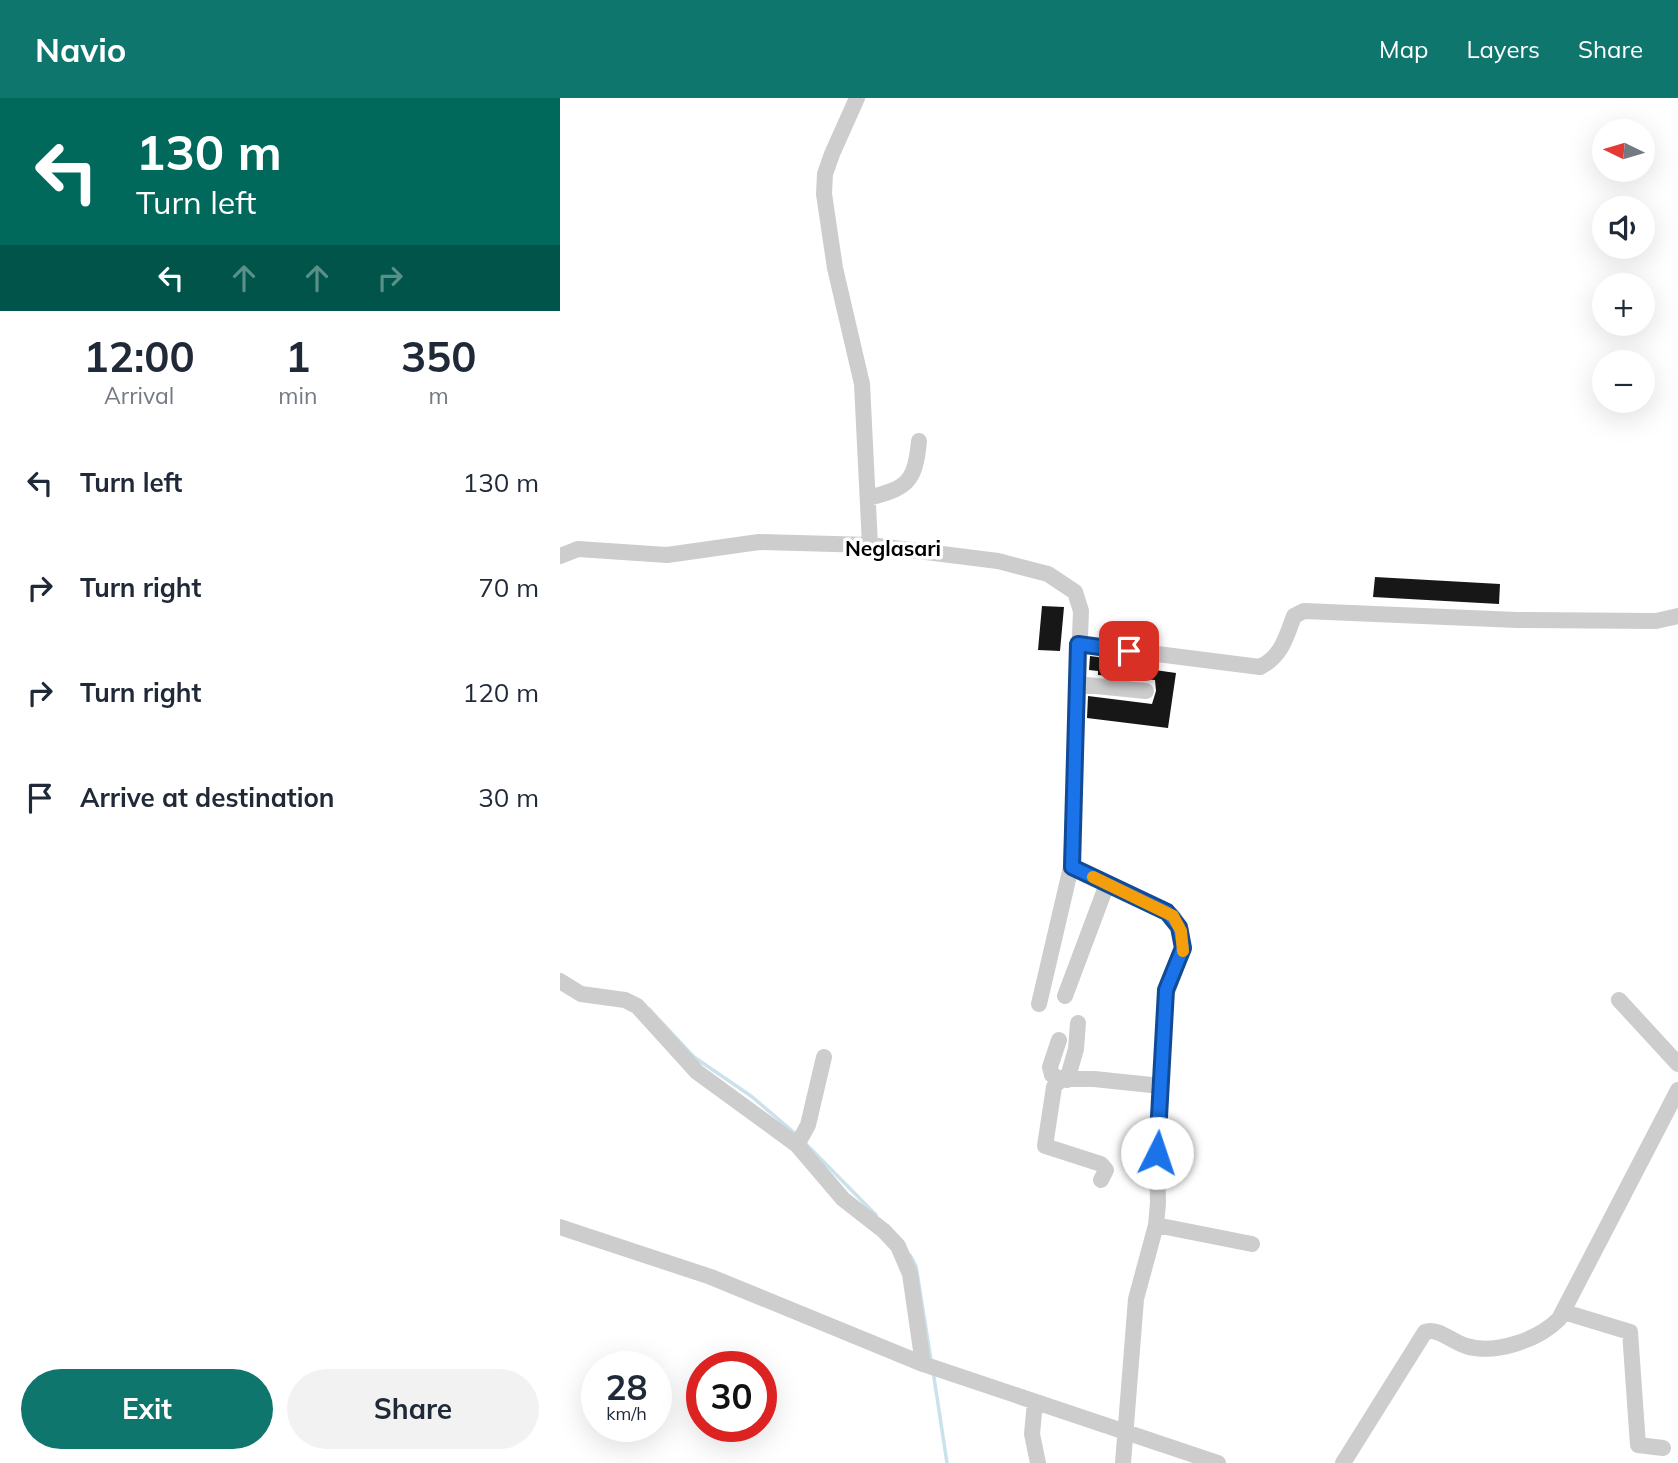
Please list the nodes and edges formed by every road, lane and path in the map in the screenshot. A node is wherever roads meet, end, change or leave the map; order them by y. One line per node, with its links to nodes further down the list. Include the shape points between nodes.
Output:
1 (857, 98): 3 (street, via 832,155 824,194 835,268 862,384)
2 (919, 441): 3 (street, via 909,483)
3 (868, 498): 4 (street)
4 (870, 545): 5 (street, via 759,542 667,555 574,549); 7 (street, via 998,561 1058,579 1079,599)
5 (560, 556)
6 (1678, 616): 7 (street, via 1656,621 1517,620 1304,611 1294,616 1281,651 1260,667)
7 (1078, 644): 8 (street)
8 (1076, 684): 9 (street); 10 (street)
9 (1146, 691)
10 (1072, 867): 11 (street); 15 (street)
11 (1107, 884): 13 (street); 21 (street, via 1173,916 1181,931 1182,954 1166,990)
12 (560, 981): 23 (street, via 581,994 637,1006 697,1072)
13 (1065, 996)
14 (1619, 1000): 19 (street)
15 (1039, 1004)
16 (1078, 1023): 20 (street, via 1076,1048)
17 (1059, 1040): 20 (street, via 1050,1067 1052,1074)
18 (824, 1057): 23 (street)
19 (1678, 1064)
20 (1064, 1080): 21 (street); 24 (street, via 1054,1087 1045,1146 1101,1164 1106,1170)
21 (1161, 1086): 25 (street)
22 (1678, 1090): 28 (street)
23 (800, 1139): 29 (street, via 843,1199 884,1231 904,1257)
24 (1101, 1180)
25 (1156, 1225): 27 (street); 31 (street, via 1136,1299)
26 (560, 1227): 29 (street, via 711,1277)
27 (1252, 1244)
28 (1564, 1312): 32 (street, via 1630,1332 1635,1440 1638,1445); 36 (street, via 1552,1326 1508,1347 1466,1346 1436,1331 1425,1332)
29 (923, 1364): 30 (street)
30 (1035, 1402): 31 (street); 33 (street, via 1032,1434)
31 (1127, 1433): 34 (street); 35 (street)
32 (1663, 1448)
33 (1038, 1463)
34 (1123, 1463)
35 (1218, 1463)
36 (1343, 1463)

